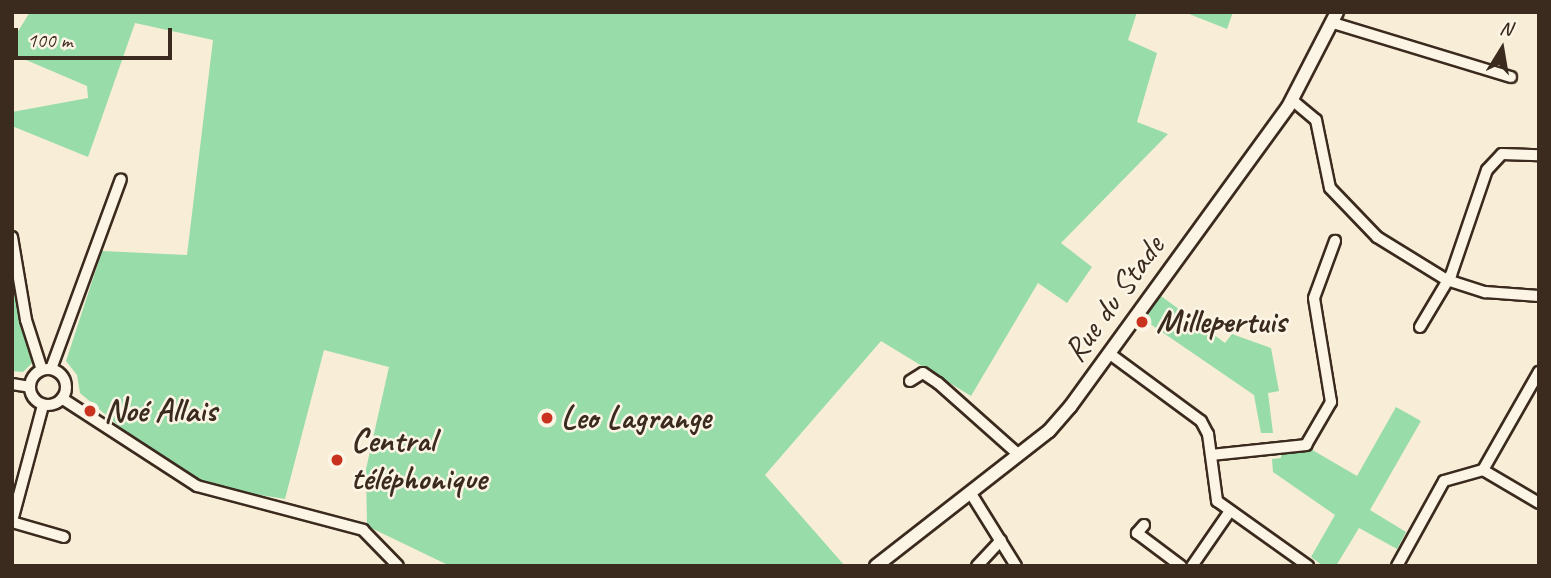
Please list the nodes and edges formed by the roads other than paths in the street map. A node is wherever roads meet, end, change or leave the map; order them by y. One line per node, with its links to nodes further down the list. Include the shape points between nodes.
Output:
1 (1335, 18): 2 (street); 3 (street, Rue du Stade)
2 (1511, 76)
3 (1292, 100): 8 (street, via 1316,120 1330,188 1351,213 1407,258); 11 (street, Rue du Stade)
4 (1539, 155): 8 (street, via 1515,152 1495,159)
5 (121, 179): 12 (street)
6 (12, 237): 12 (street, via 26,320)
7 (1335, 241): 20 (street, via 1314,298 1331,402 1306,445)
8 (1447, 280): 9 (street, via 1485,292); 10 (street)
9 (1539, 296)
10 (1420, 327)
11 (1110, 354): 19 (street, Rue du Stade, via 1056,423); 20 (street, via 1201,421)
12 (47, 370): 16 (street); 17 (street, via 66,381)
13 (1539, 372): 21 (street)
14 (909, 381): 19 (street, via 923,373 938,383)
15 (12, 384): 16 (street)
16 (30, 387): 18 (street, via 33,398)
17 (63, 399): 18 (street); 29 (street, via 197,486 363,530)
18 (43, 405): 25 (street)
19 (1019, 455): 22 (street, Rue du Stade)
20 (1211, 455): 24 (street, via 1217,501)
21 (1483, 471): 23 (street); 36 (street, via 1444,481)
22 (971, 492): 28 (street); 30 (street, Rue du Stade)
23 (1539, 503)
24 (1230, 510): 34 (street); 35 (street)
25 (12, 522): 27 (street)
26 (1144, 525): 33 (street, via 1138,533)
27 (64, 537)
28 (1001, 540): 31 (street); 32 (street)
29 (398, 566)
30 (876, 566)
31 (977, 566)
32 (1016, 566)
33 (1181, 566)
34 (1192, 566)
35 (1308, 566)
36 (1397, 566)

